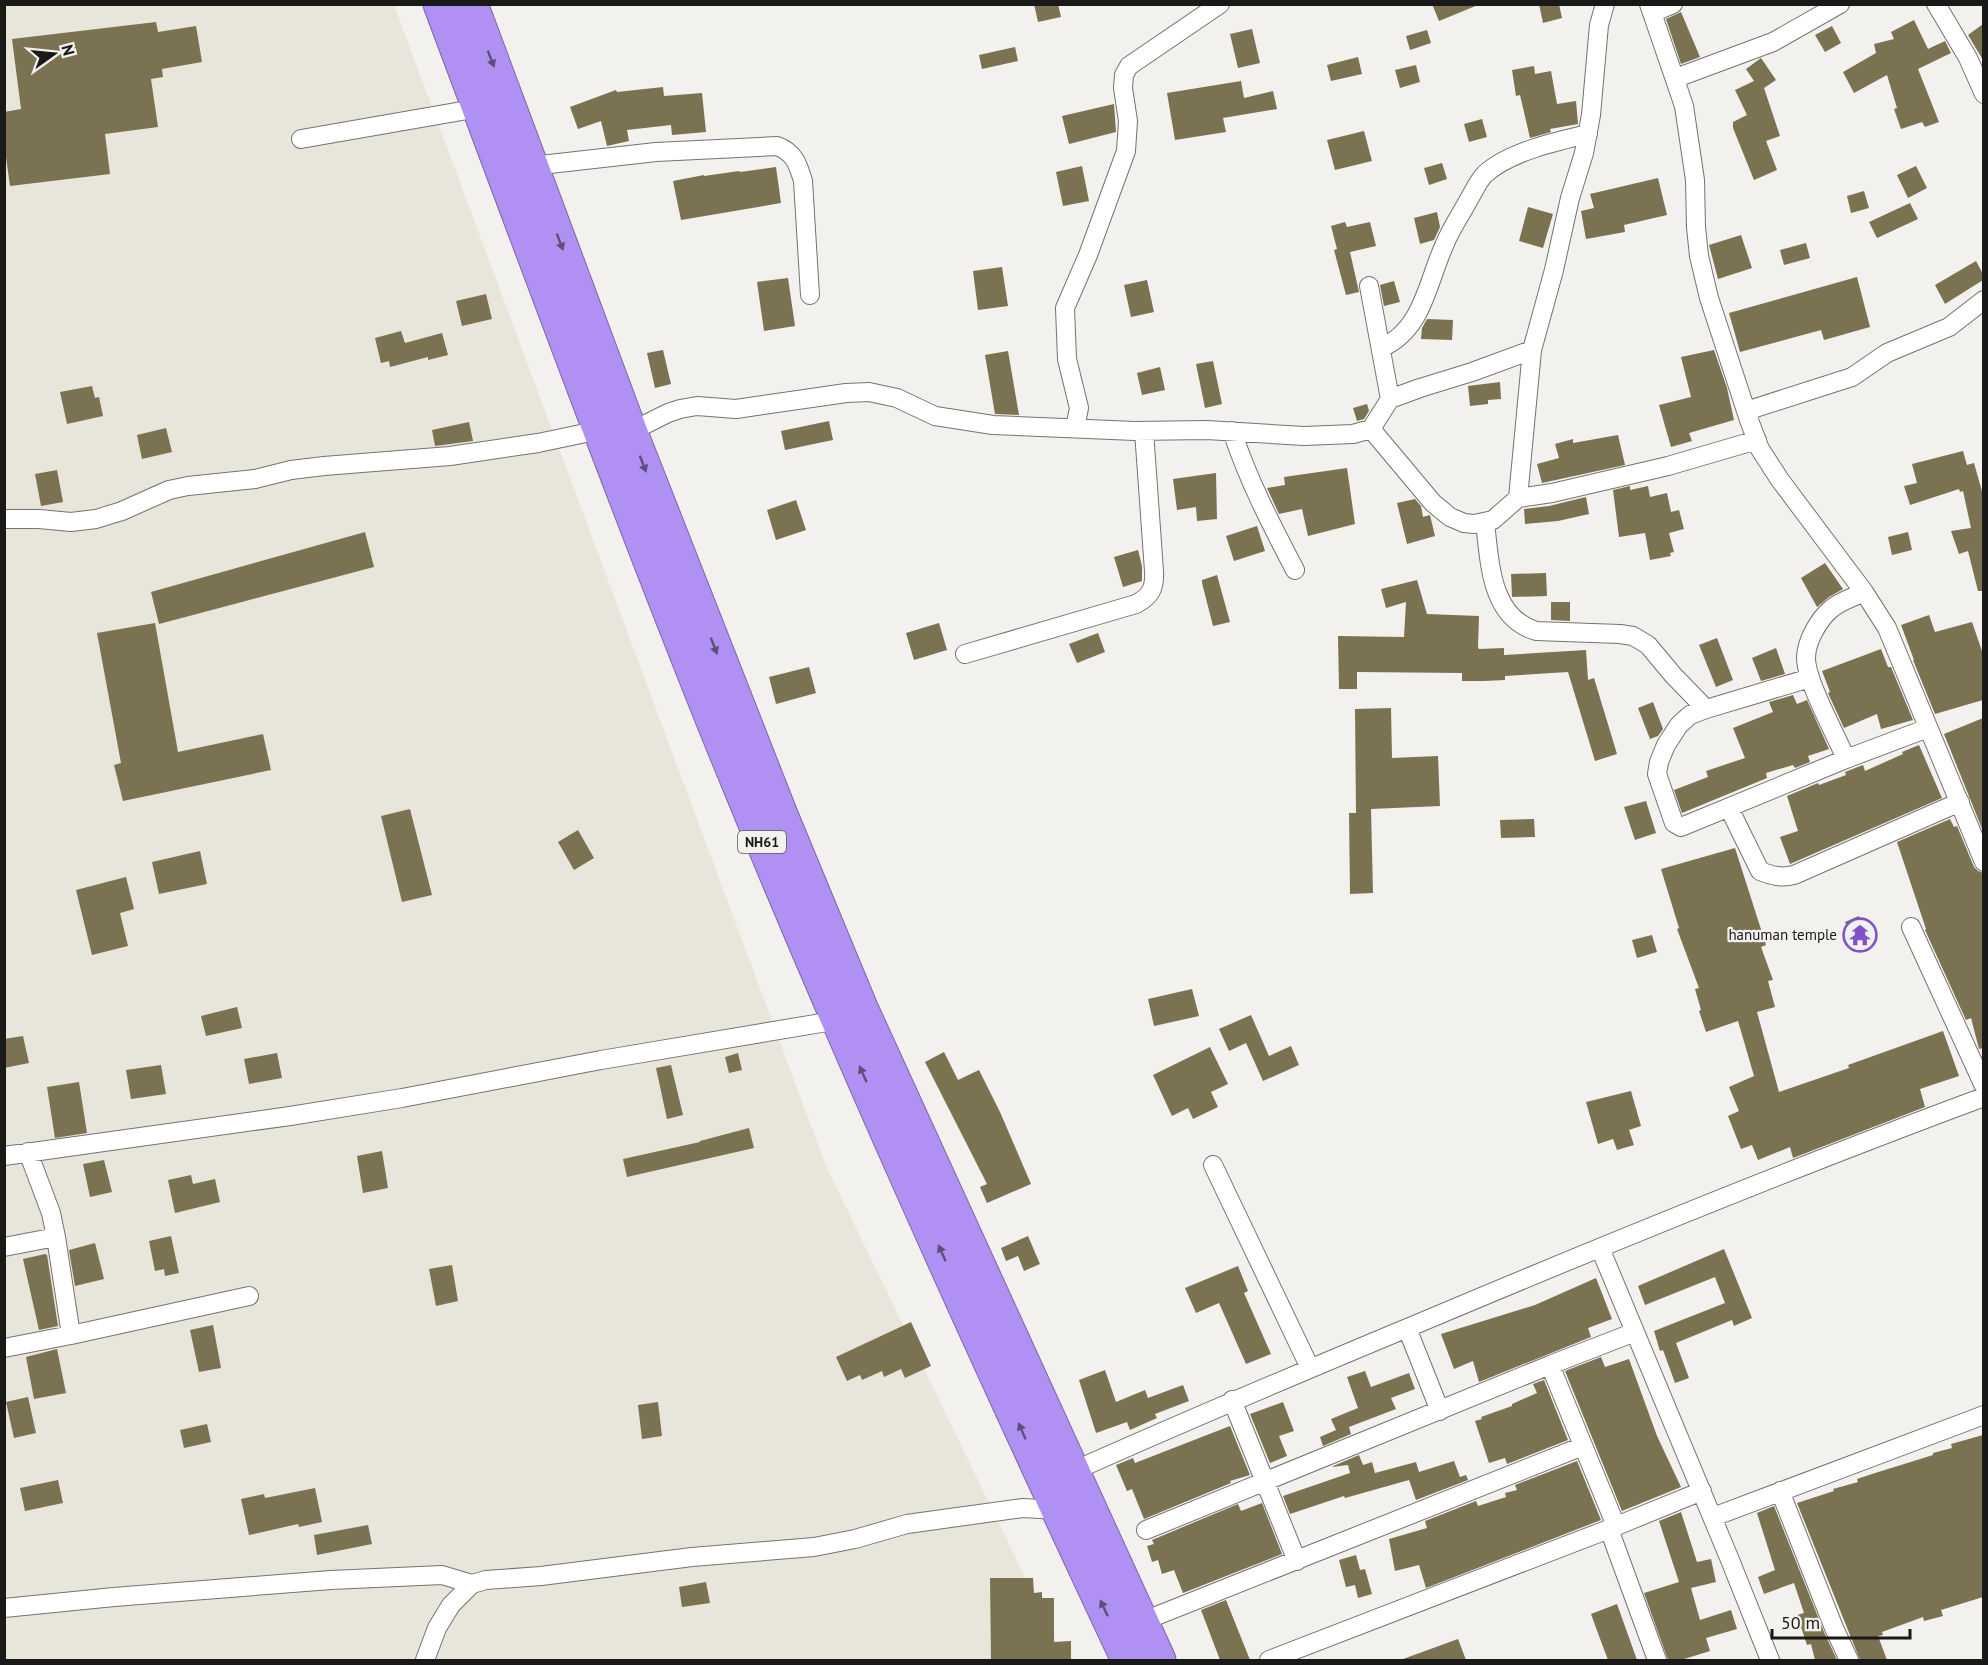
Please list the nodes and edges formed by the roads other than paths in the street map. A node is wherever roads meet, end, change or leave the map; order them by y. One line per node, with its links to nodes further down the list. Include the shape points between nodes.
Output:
1 (440, 4): 11 (highway, NH61)
2 (471, 4): 14 (highway, NH61, one-way to 14)
3 (1220, 4): 22 (street, via 1130,66 1124,75 1126,151 1065,308 1067,358 1078,408)
4 (1605, 4): 12 (street, via 1599,25)
5 (1673, 4): 8 (street)
6 (1840, 4): 9 (street, via 1773,42)
7 (1936, 4): 10 (street, via 1968,58)
8 (1650, 9): 9 (street)
9 (1676, 78): 21 (street, via 1692,149 1699,256)
10 (1983, 94)
11 (479, 108): 13 (street); 26 (highway, NH61)
12 (1588, 134): 18 (street, via 1516,156 1484,175 1444,244 1421,307 1403,334); 19 (street)
13 (301, 139)
14 (532, 166): 16 (street, via 656,152 777,146 786,150 798,164 803,181); 26 (highway, NH61, one-way to 26)
15 (1369, 286): 18 (street)
16 (810, 295)
17 (1983, 300): 21 (street, via 1949,327 1887,353 1852,377)
18 (1380, 348): 20 (street)
19 (1532, 350): 20 (street); 28 (street)
20 (1390, 399): 23 (street)
21 (1746, 411): 27 (street)
22 (1075, 428): 24 (street); 26 (street, via 955,420 869,392 736,409 697,406)
23 (1371, 429): 25 (street, via 1353,434 1304,436); 30 (street, via 1433,503 1464,523)
24 (1144, 430): 25 (street); 33 (street, via 1154,571 1149,595 1136,604)
25 (1232, 431): 31 (street, via 1261,506)
26 (612, 435): 29 (street, via 450,456 324,466 188,486 96,519); 42 (highway, NH61, via 712,718); 63 (highway, NH61, one-way to 63, via 776,804)
27 (1757, 440): 28 (street, via 1668,466); 32 (street, via 1780,480)
28 (1518, 498): 30 (street)
29 (4, 519)
30 (1485, 523): 35 (street, via 1500,601 1525,628 1633,636 1648,645)
31 (1295, 570)
32 (1864, 592): 34 (street, via 1833,607 1813,633 1806,657); 36 (street, via 1887,628)
33 (965, 654)
34 (1810, 678): 35 (street); 37 (street)
35 (1706, 709): 39 (street, via 1679,725 1666,745 1657,774 1674,824 1681,827)
36 (1928, 728): 37 (street); 38 (street)
37 (1846, 759): 39 (street)
38 (1960, 802): 39 (street, via 1783,877 1760,871); 40 (street)
39 (1729, 808)
40 (1983, 862)
41 (1911, 927): 43 (street)
42 (839, 1020): 45 (street, via 369,1103); 63 (highway, NH61, one-way to 42)
43 (1983, 1086)
44 (1983, 1097): 50 (street, via 1820,1158)
45 (28, 1152): 46 (street); 48 (street)
46 (4, 1156)
47 (1213, 1165): 57 (street)
48 (56, 1237): 49 (street); 54 (street)
49 (4, 1247)
50 (1600, 1248): 52 (street); 53 (street)
51 (249, 1296): 54 (street)
52 (1407, 1328): 57 (street); 59 (street)
53 (1635, 1332): 56 (street); 64 (street)
54 (71, 1335): 55 (street)
55 (4, 1348)
56 (1550, 1365): 59 (street); 61 (street)
57 (1310, 1368): 58 (street)
58 (1232, 1400): 62 (street); 63 (street)
59 (1440, 1411): 62 (street)
60 (1983, 1415): 65 (street)
61 (1583, 1446): 67 (street); 69 (street)
62 (1265, 1483): 68 (street); 69 (street)
63 (1058, 1488): 70 (street, via 1023,1508 907,1524 814,1547 692,1557); 72 (highway, NH61); 74 (highway, NH61, one-way to 63)
64 (1702, 1491): 66 (street); 67 (street)
65 (1780, 1491): 66 (street); 79 (street)
66 (1713, 1517): 78 (street)
67 (1612, 1528): 76 (street); 77 (street)
68 (1146, 1530)
69 (1297, 1561): 72 (street)
70 (472, 1584): 71 (street, via 442,1575 342,1580); 73 (street, via 451,1605)
71 (4, 1608)
72 (1141, 1622): 75 (highway, NH61)
73 (425, 1660)
74 (1128, 1660)
75 (1159, 1660)
76 (1269, 1660)
77 (1657, 1660)
78 (1770, 1660)
79 (1849, 1660)

